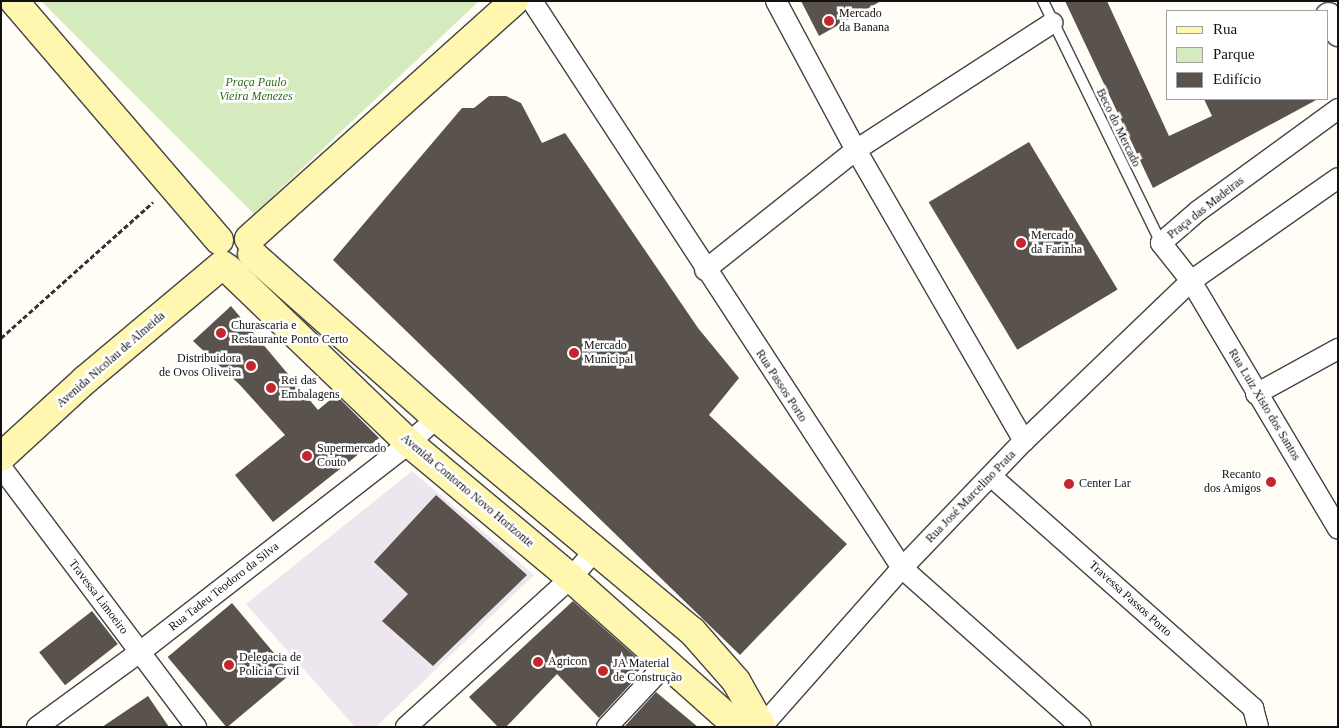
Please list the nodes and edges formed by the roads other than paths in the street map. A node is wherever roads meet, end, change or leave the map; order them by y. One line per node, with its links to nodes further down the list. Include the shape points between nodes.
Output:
1 (14, 1): 14 (main road, Avenida Contorno Novo Horizonte)
2 (514, 1): 13 (main road)
3 (532, 1): 15 (street, Rua Passos Porto)
4 (776, 1): 10 (street)
5 (1043, 1): 7 (lane, Beco do Mercado)
6 (1329, 17): 8 (street)
7 (1052, 23): 10 (street); 12 (lane, Beco do Mercado)
8 (1338, 33)
9 (1338, 109): 12 (street, Praça das Madeiras, via 1198,211)
10 (856, 150): 15 (street); 20 (street)
11 (1338, 178): 16 (street)
12 (1161, 243): 16 (street, Praça das Madeiras)
13 (251, 246): 14 (main road, via 234,232); 19 (main road)
14 (223, 257): 21 (main road, Avenida Contorno Novo Horizonte); 22 (main road, Avenida Nicolau de Almeida)
15 (705, 270): 27 (street, Rua Passos Porto)
16 (1191, 281): 18 (street, Rua Luiz Xisto dos Santos); 20 (street, Rua José Marcelino Prata)
17 (1338, 349): 18 (street)
18 (1256, 394): 25 (street, Rua Luiz Xisto dos Santos)
19 (437, 418): 21 (street, Rua Tadeu Teodoro da Silva); 26 (main road)
20 (1024, 441): 24 (street, Rua José Marcelino Prata)
21 (409, 443): 28 (main road, Avenida Contorno Novo Horizonte); 29 (street, Rua Tadeu Teodoro da Silva)
22 (1, 457)
23 (1, 467): 29 (street, Travessa Limoeiro)
24 (992, 477): 27 (street, Rua José Marcelino Prata); 37 (street, Travessa Passos Porto, via 1253,708)
25 (1338, 529)
26 (596, 549): 28 (street); 31 (main road, via 692,631 736,680)
27 (902, 568): 31 (street, Rua José Marcelino Prata); 36 (street, Rua Passos Porto)
28 (570, 578): 30 (main road, Avenida Contorno Novo Horizonte); 34 (street)
29 (140, 652): 32 (street, Rua Tadeu Teodoro da Silva); 33 (street, Travessa Limoeiro)
30 (665, 665): 31 (main road, Avenida Contorno Novo Horizonte, via 715,706); 35 (street)
31 (754, 726)
32 (37, 727)
33 (196, 727)
34 (406, 727)
35 (607, 727)
36 (1081, 727)
37 (1258, 727)

